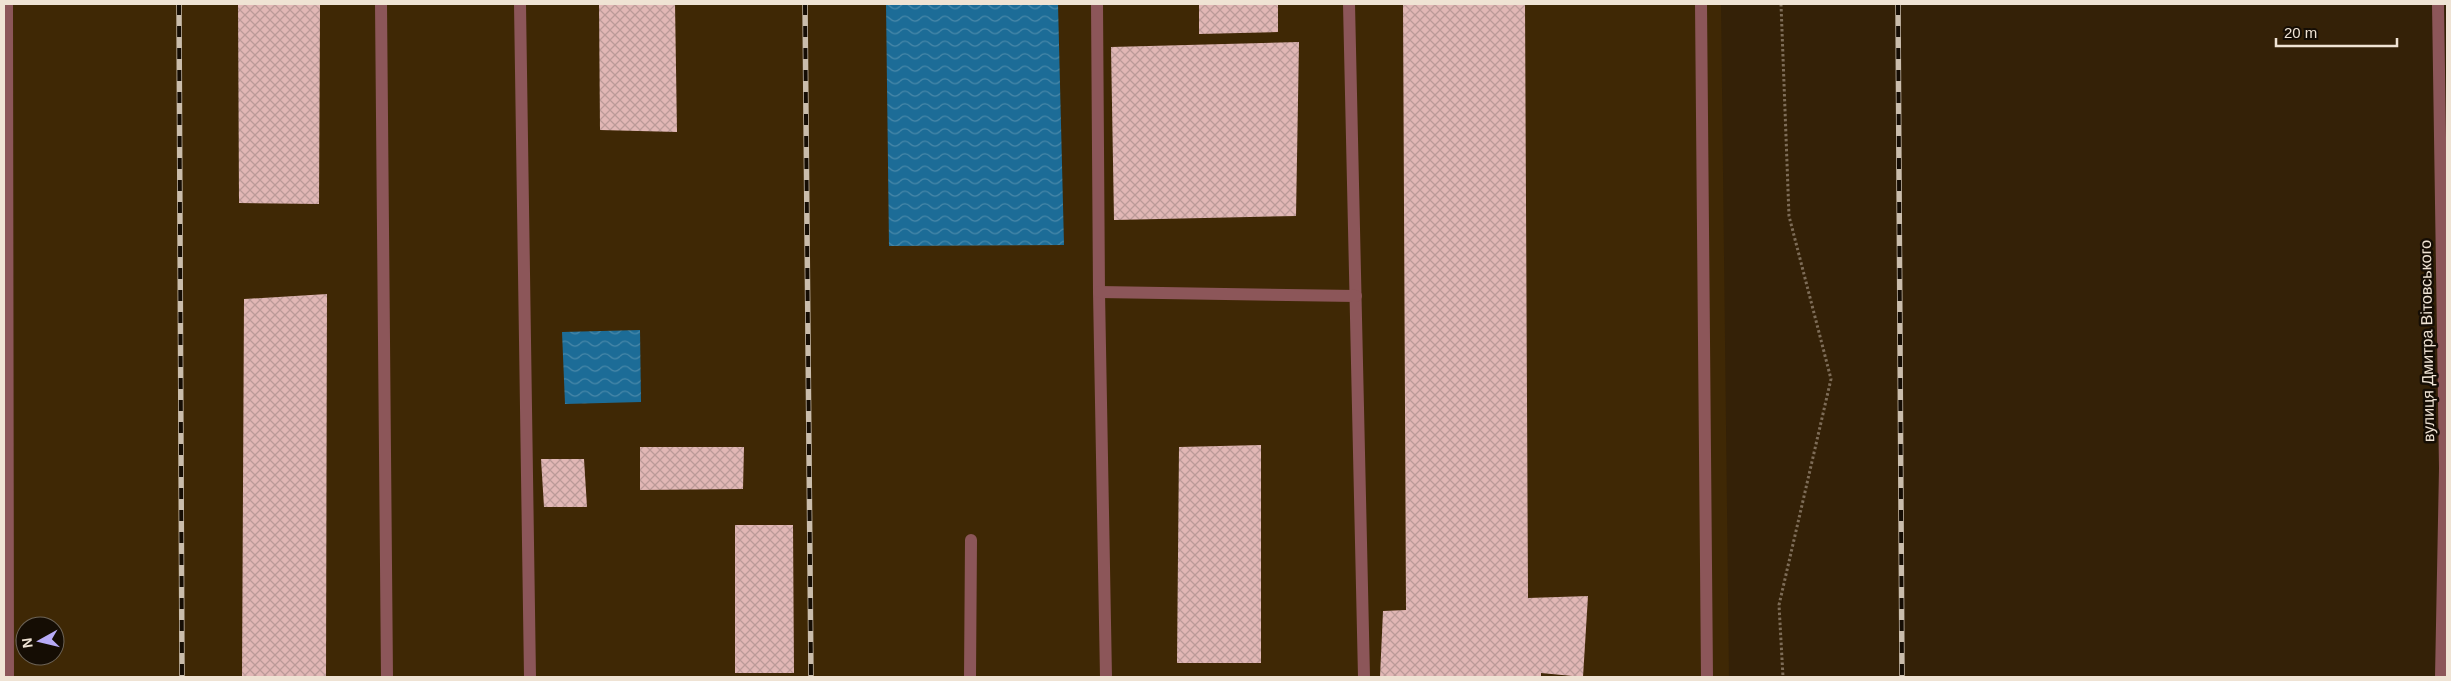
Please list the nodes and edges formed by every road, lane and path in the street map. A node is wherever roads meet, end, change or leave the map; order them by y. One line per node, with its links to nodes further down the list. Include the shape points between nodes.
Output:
1 (7, 4): 12 (street)
2 (380, 4): 13 (street)
3 (520, 4): 14 (street)
4 (1097, 4): 9 (street)
5 (1349, 4): 10 (street)
6 (1701, 4): 18 (street)
7 (1781, 4): 19 (path, via 1789,216 1831,380 1779,605)
8 (2438, 4): 20 (street, вулиця Дмитра Вітовського, via 2445,468)
9 (1099, 292): 10 (street); 16 (street)
10 (1356, 296): 17 (street)
11 (971, 540): 15 (street)
12 (8, 677)
13 (387, 677)
14 (530, 677)
15 (970, 677)
16 (1106, 677)
17 (1364, 677)
18 (1706, 677)
19 (1783, 677)
20 (2441, 677)

